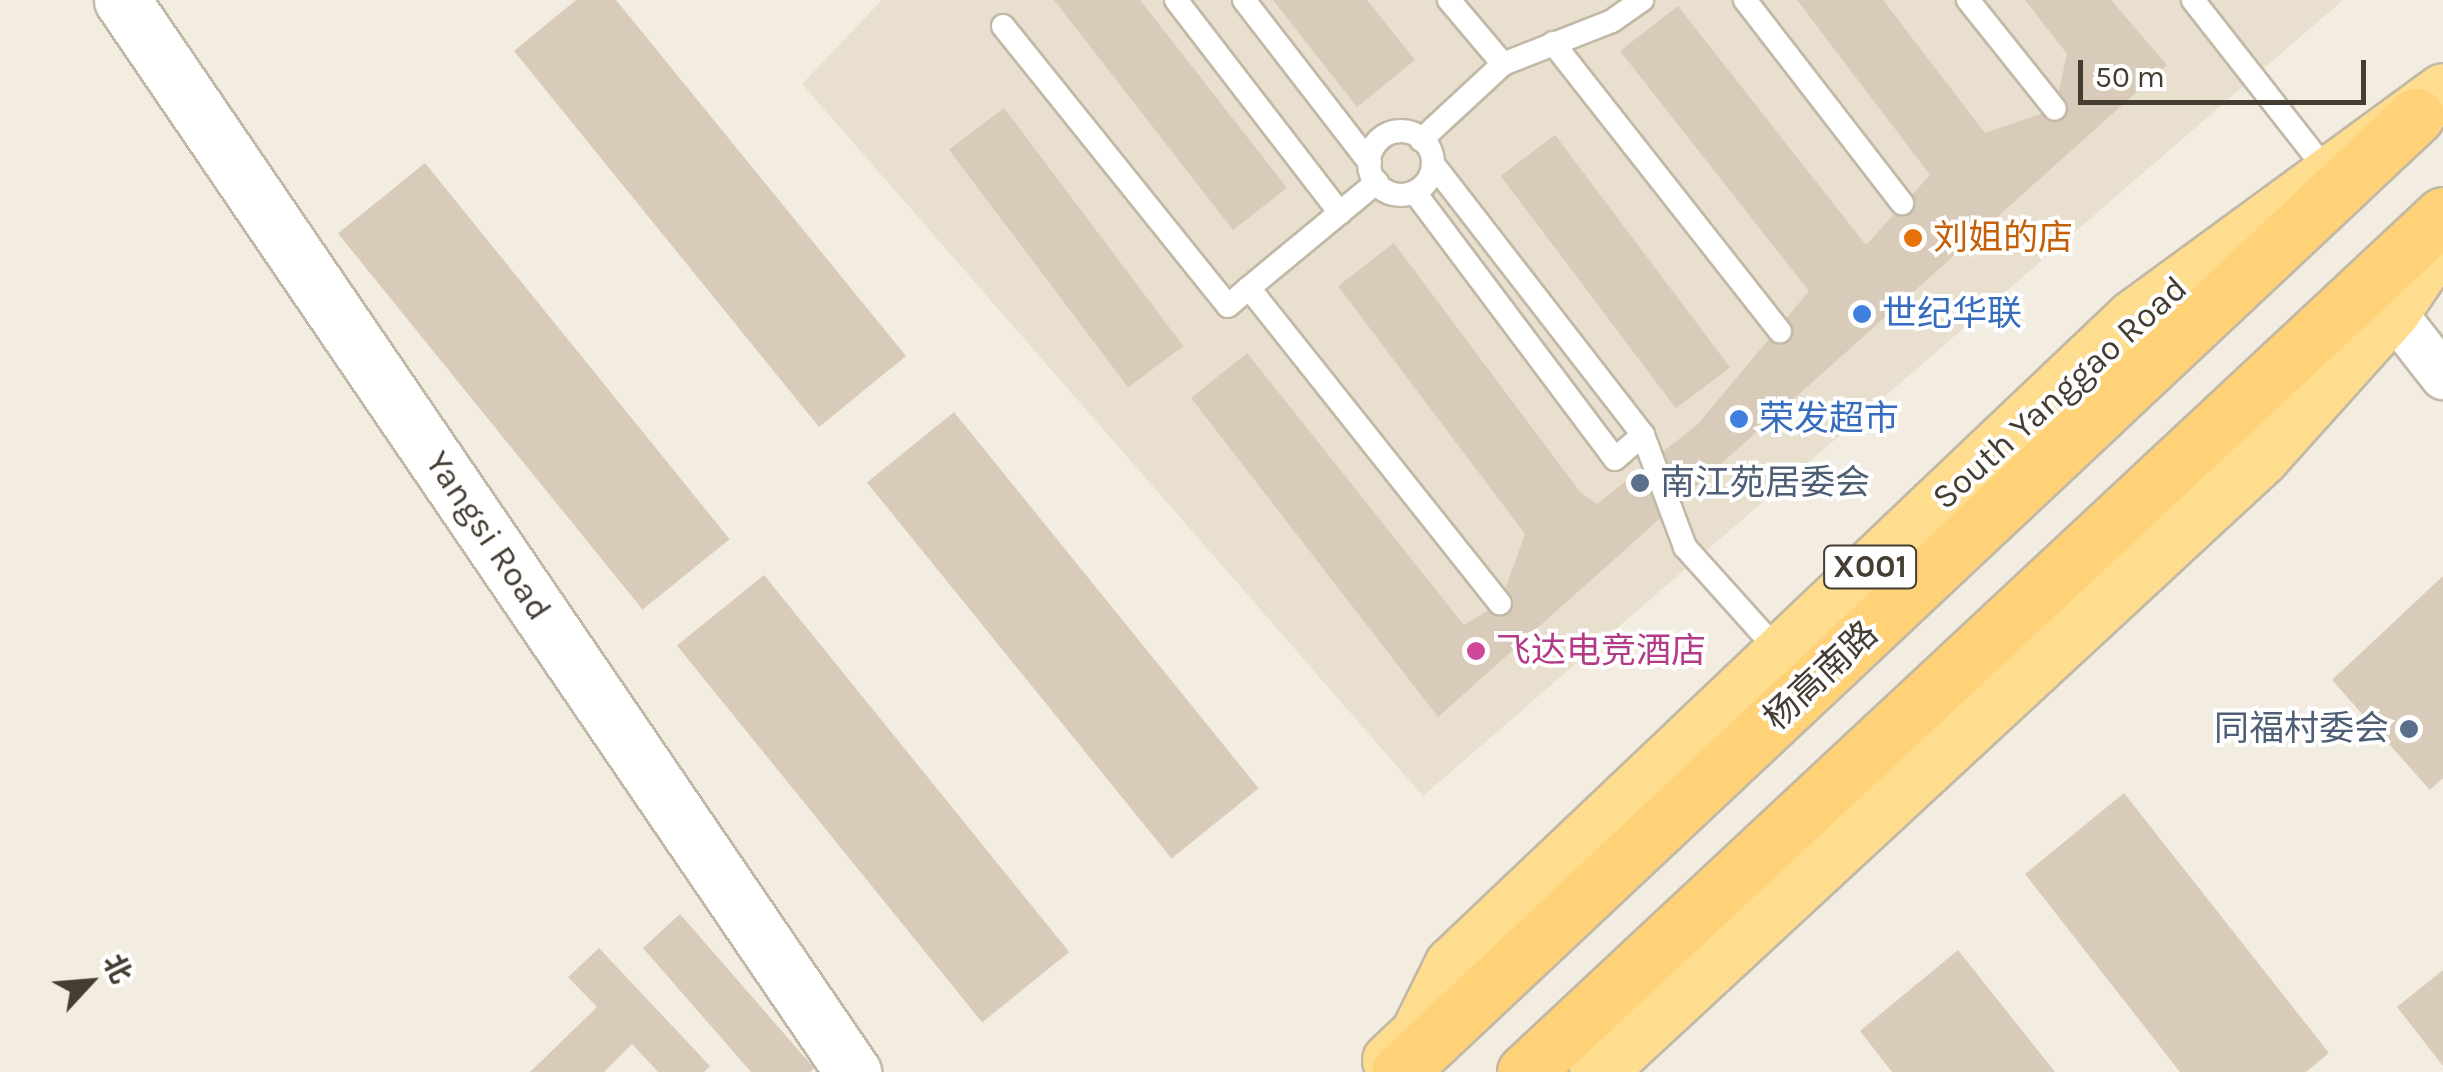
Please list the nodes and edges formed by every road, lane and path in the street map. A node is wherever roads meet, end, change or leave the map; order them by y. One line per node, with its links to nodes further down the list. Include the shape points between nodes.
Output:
1 (122, 0): 30 (street, Yangsi Road)
2 (1176, 0): 20 (lane)
3 (1244, 0): 17 (lane)
4 (1449, 0): 11 (lane)
5 (1642, 0): 10 (lane, via 1612,21)
6 (1745, 0): 19 (lane)
7 (1968, 0): 13 (lane)
8 (2192, 0): 16 (lane)
9 (1003, 26): 23 (lane, via 1228,306)
10 (1553, 43): 11 (lane); 25 (lane)
11 (1503, 64): 14 (lane)
12 (2430, 103): 16 (main road, South Yanggao Road / X001); 32 (highway, 杨高南路 / X001)
13 (2054, 109)
14 (1420, 140): 15 (lane); 17 (lane, via 1396,128 1383,133 1372,144)
15 (1433, 164): 18 (lane, via 1432,182); 27 (lane)
16 (2327, 171): 29 (main road, South Yanggao Road / X001, via 2133,318)
17 (1374, 172): 18 (lane, via 1396,200); 20 (lane)
18 (1416, 194): 27 (lane, via 1615,458)
19 (1902, 203)
20 (1340, 212): 23 (lane)
21 (2443, 215): 33 (highway)
22 (2443, 236): 24 (main road)
23 (1250, 288): 28 (lane)
24 (2392, 311): 26 (street); 34 (main road, via 2260,458)
25 (1780, 331)
26 (2443, 376)
27 (1642, 435): 29 (lane, via 1686,547)
28 (1500, 603)
29 (1780, 653): 31 (main road, South Yanggao Road / X001, via 1452,965 1418,1034)
30 (853, 1072)
31 (1377, 1072)
32 (1399, 1072)
33 (1525, 1072)
34 (1597, 1072)

